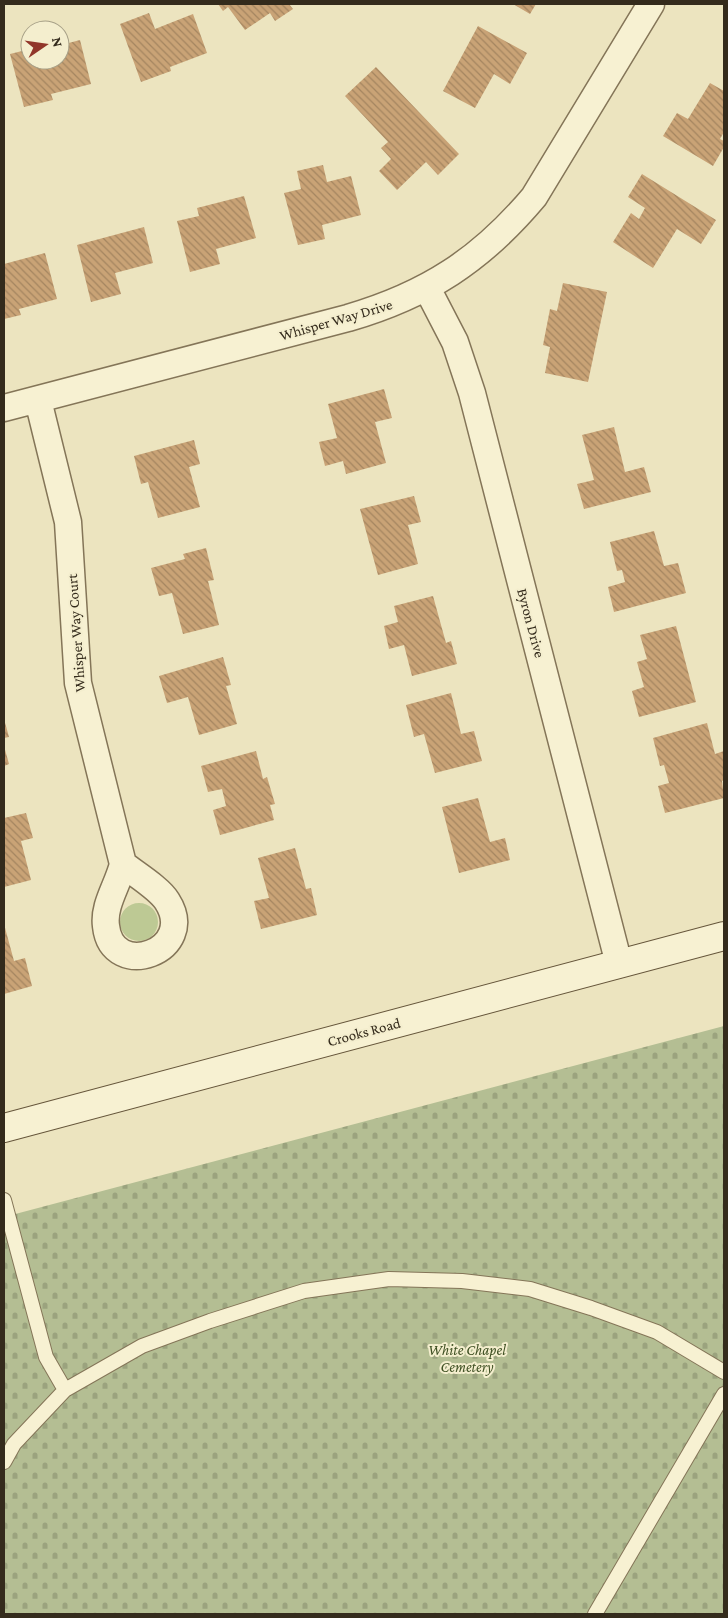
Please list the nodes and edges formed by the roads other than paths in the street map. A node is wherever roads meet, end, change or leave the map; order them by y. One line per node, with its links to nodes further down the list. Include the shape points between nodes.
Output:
1 (651, 4): 2 (street, Whisper Way Drive, via 534,197 479,253)
2 (427, 288): 3 (street, Whisper Way Drive, via 388,306 348,318); 7 (street, Byron Drive, via 455,342 472,393)
3 (38, 400): 4 (street, Whisper Way Drive); 5 (street, Whisper Way Court, via 68,522 78,683)
4 (4, 408)
5 (123, 864)
6 (724, 936): 7 (main road, Crooks Road)
7 (620, 964): 8 (main road, Crooks Road)
8 (4, 1128)
9 (4, 1200): 11 (lane, via 46,1357)
10 (724, 1372): 11 (lane, via 657,1332 530,1289 462,1281 389,1279 304,1291 210,1321 142,1346)
11 (65, 1390): 13 (lane, via 14,1444)
12 (724, 1394): 14 (lane)
13 (4, 1462)
14 (595, 1614)

